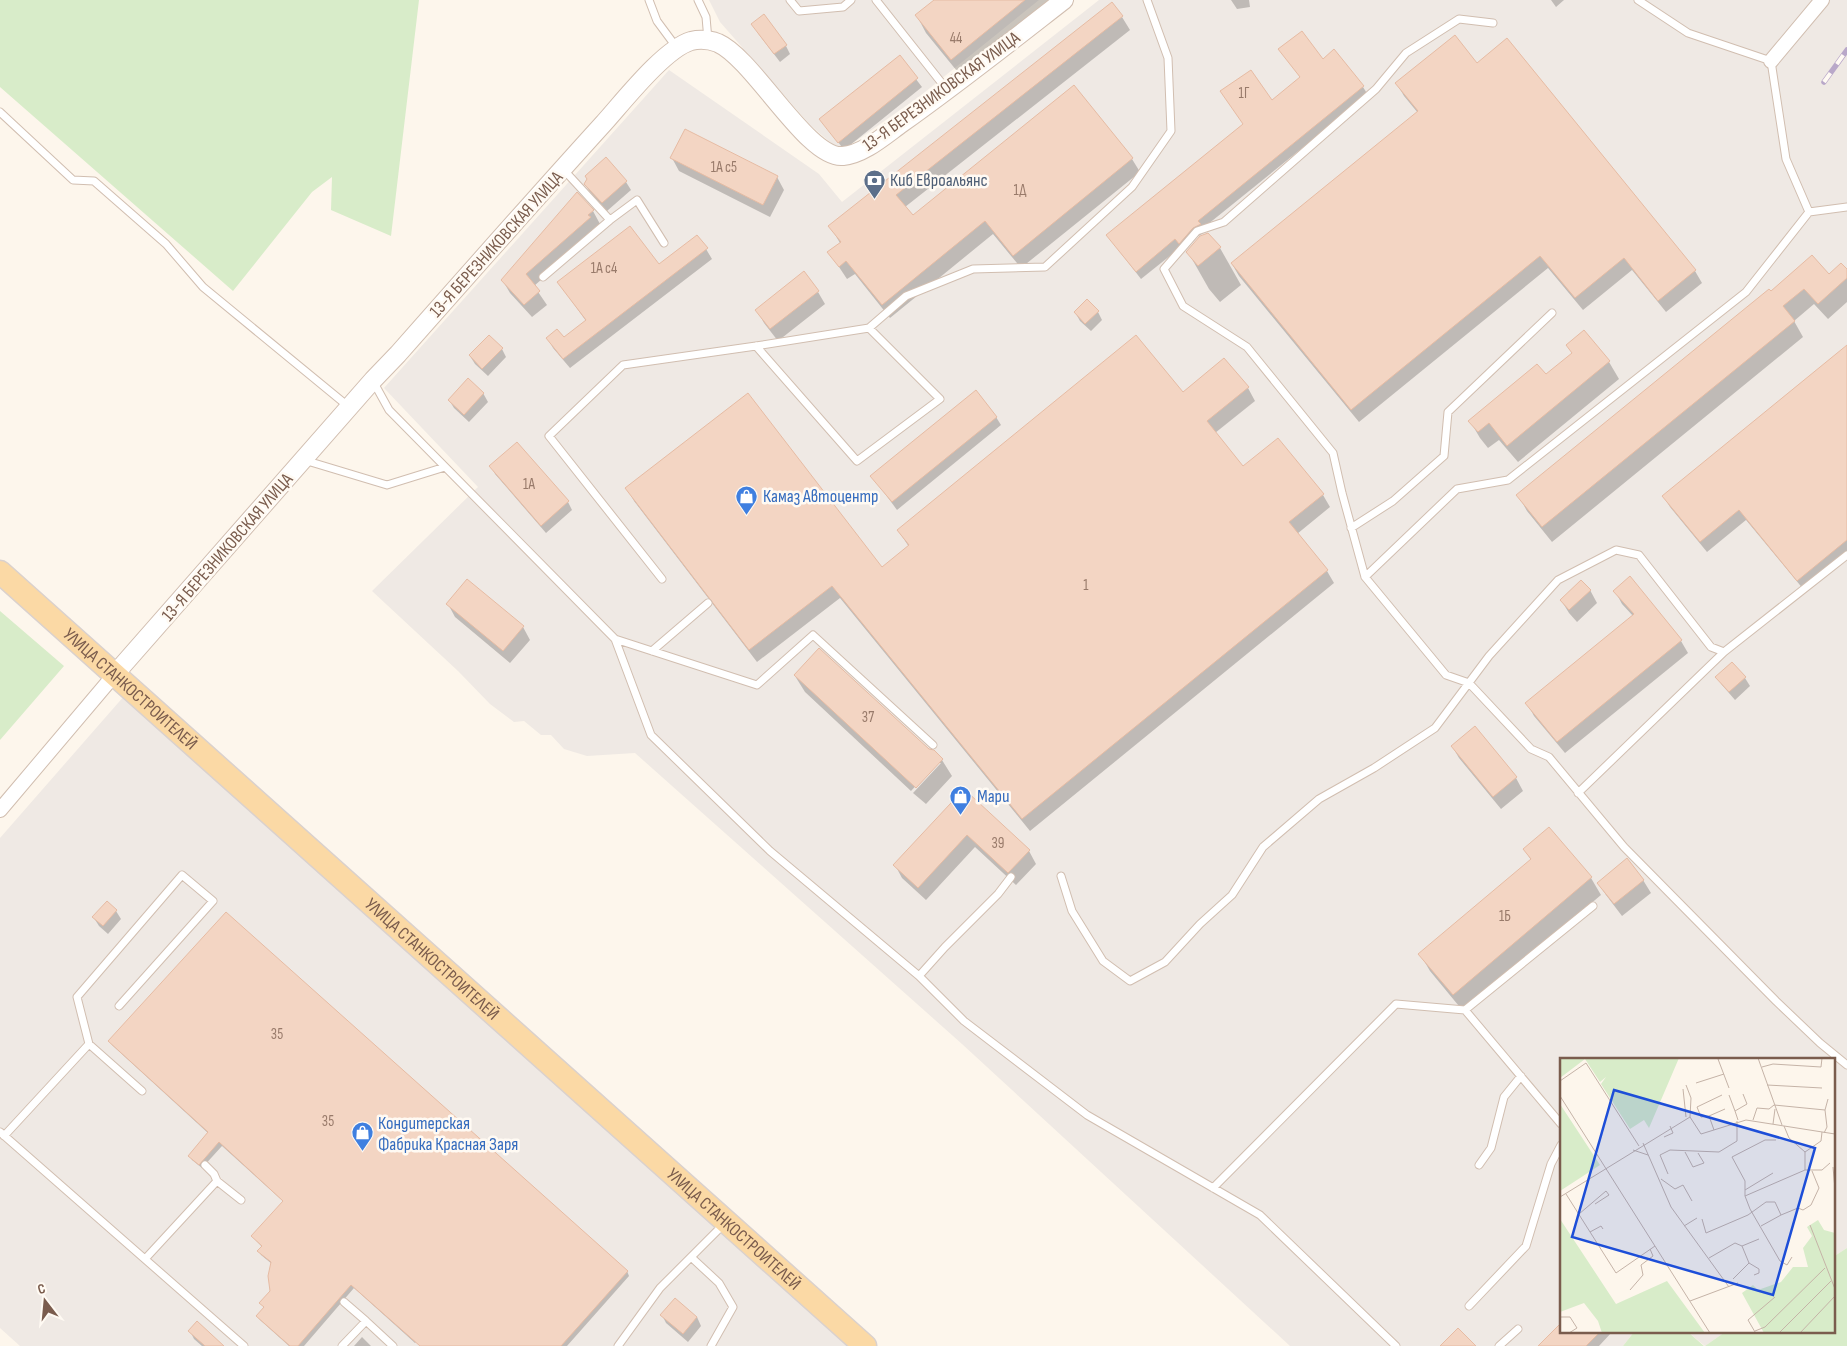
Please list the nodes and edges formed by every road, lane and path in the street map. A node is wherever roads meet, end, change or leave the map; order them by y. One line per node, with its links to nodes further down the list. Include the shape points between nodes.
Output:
1 (649, 0): 12 (lane, via 656,21)
2 (698, 0): 11 (lane, via 706,17)
3 (790, 0): 4 (lane, via 799,12 843,7)
4 (850, 0)
5 (876, 0): 14 (lane)
6 (1064, 0): 14 (street, 13-Я БЕРЕЗНИКОВСКАЯ УЛИЦА)
7 (1147, 0): 23 (lane, via 1168,58 1171,131 1132,187 1045,267 973,269 906,296)
8 (1638, 0): 13 (lane, via 1688,32)
9 (1822, 0): 13 (street)
10 (1493, 23): 29 (lane, via 1459,19 1406,53 1376,89 1224,222 1197,232 1164,270 1183,306 1247,347 1333,453)
11 (708, 40): 12 (street, 13-Я БЕРЕЗНИКОВСКАЯ УЛИЦА); 14 (street, 13-Я БЕРЕЗНИКОВСКАЯ УЛИЦА, via 719,43 735,56 812,141 834,156 842,157 859,151)
12 (677, 48): 16 (street, 13-Я БЕРЕЗНИКОВСКАЯ УЛИЦА, via 660,62)
13 (1771, 61): 18 (lane, via 1786,159)
14 (948, 91)
15 (0, 112): 26 (lane, via 72,180 94,181 166,244 203,287)
16 (562, 169): 19 (lane); 25 (street, 13-Я БЕРЕЗНИКОВСКАЯ УЛИЦА)
17 (1847, 207): 18 (lane)
18 (1809, 212): 32 (lane, via 1746,292 1508,480 1457,489)
19 (610, 220): 20 (lane, via 637,200); 21 (lane)
20 (664, 243)
21 (543, 277)
22 (1552, 313): 29 (lane, via 1448,412 1444,456 1393,502)
23 (869, 328): 24 (lane); 24 (lane, via 940,399 857,461)
24 (756, 346): 33 (lane, via 623,365 549,436)
25 (373, 380): 26 (street, 13-Я БЕРЕЗНИКОВСКАЯ УЛИЦА); 28 (lane, via 389,410)
26 (350, 407): 27 (street, 13-Я БЕРЕЗНИКОВСКАЯ УЛИЦА)
27 (304, 460): 28 (lane, via 386,485); 38 (street, 13-Я БЕРЕЗНИКОВСКАЯ УЛИЦА)
28 (445, 467): 35 (lane)
29 (1351, 528): 32 (lane)
30 (1847, 555): 37 (lane)
31 (0, 572): 38 (main road, УЛИЦА СТАНКОСТРОИТЕЛЕЙ)
32 (1364, 577): 39 (lane, via 1446,675)
33 (662, 579)
34 (708, 603): 36 (lane)
35 (615, 639): 36 (lane); 46 (lane, via 650,735 770,852)
36 (652, 651): 40 (lane, via 757,685 813,635)
37 (1724, 652): 39 (lane, via 1711,647 1639,554 1616,550 1558,580 1489,656); 41 (lane)
38 (115, 674): 42 (street, 13-Я БЕРЕЗНИКОВСКАЯ УЛИЦА); 61 (main road, УЛИЦА СТАНКОСТРОИТЕЛЕЙ)
39 (1469, 683): 41 (lane, via 1530,749 1549,757); 43 (lane, via 1435,728 1319,799 1263,847 1232,895 1165,962 1130,980 1103,960 1072,911)
40 (933, 745)
41 (1578, 793): 50 (lane, via 1624,847 1776,1001)
42 (0, 810)
43 (1061, 876)
44 (1010, 877): 46 (lane, via 998,894)
45 (1593, 906): 48 (lane)
46 (919, 976): 59 (lane, via 964,1021 1087,1114)
47 (119, 1006): 49 (lane, via 213,902 182,875 77,997)
48 (1465, 1010): 51 (lane); 59 (lane, via 1396,1004)
49 (89, 1044): 52 (lane); 54 (lane)
50 (1847, 1065)
51 (1521, 1076): 53 (lane); 57 (lane, via 1504,1097 1492,1148)
52 (142, 1091)
53 (1560, 1123)
54 (2, 1134): 63 (lane)
55 (1560, 1147): 65 (lane, via 1551,1164 1526,1246)
56 (205, 1165): 58 (lane)
57 (1480, 1165)
58 (217, 1181): 60 (lane); 63 (lane)
59 (1213, 1188): 74 (lane, via 1260,1215)
60 (241, 1200)
61 (727, 1222): 62 (lane); 73 (main road, УЛИЦА СТАНКОСТРОИТЕЛЕЙ)
62 (691, 1257): 71 (lane, via 660,1288); 72 (lane, via 719,1283 733,1307)
63 (145, 1259): 68 (lane)
64 (344, 1302): 66 (lane)
65 (1470, 1306)
66 (366, 1321): 69 (lane); 70 (lane)
67 (1518, 1330): 75 (lane)
68 (244, 1346)
69 (342, 1346)
70 (393, 1346)
71 (618, 1346)
72 (712, 1346)
73 (865, 1346)
74 (1396, 1346)
75 (1499, 1346)

